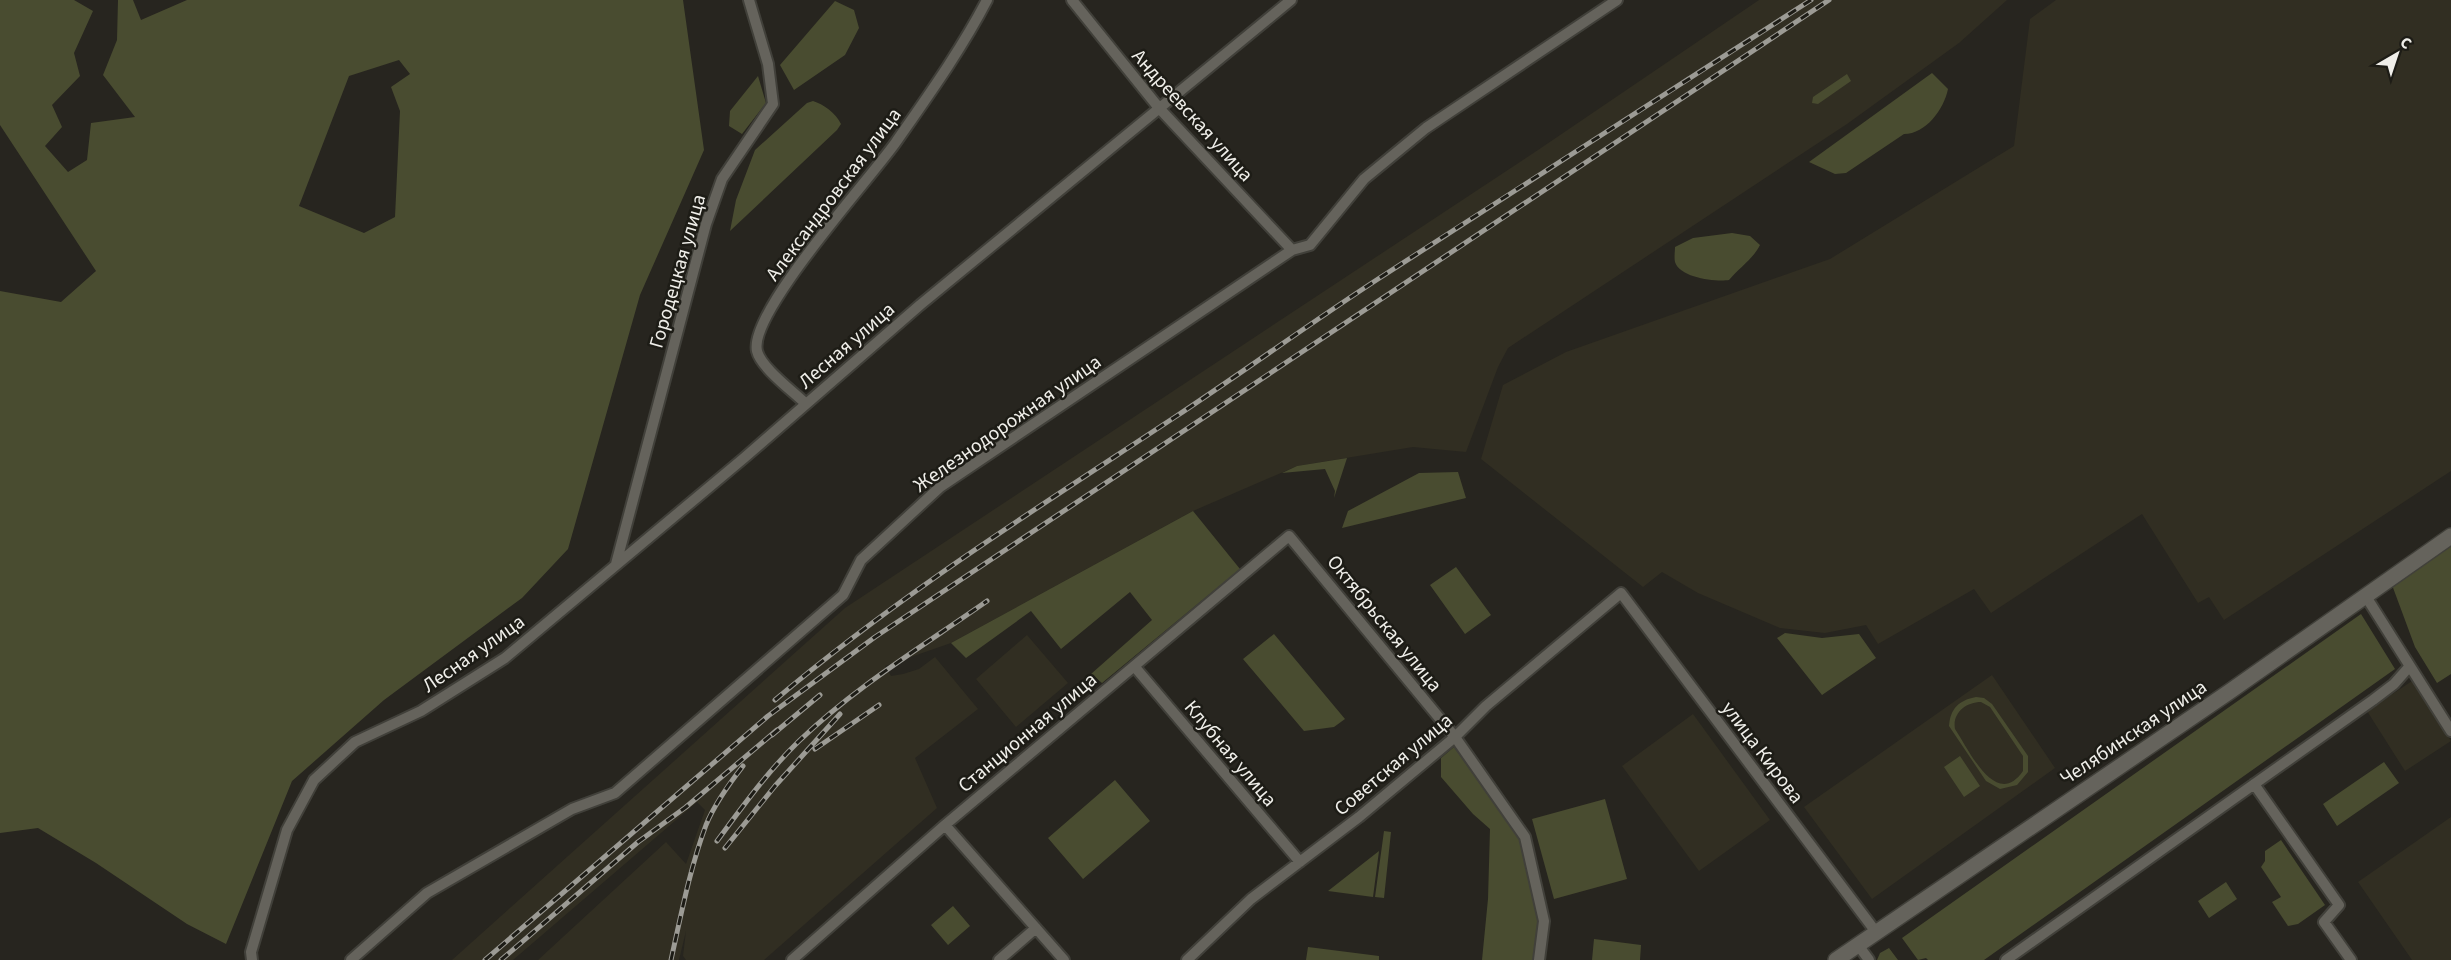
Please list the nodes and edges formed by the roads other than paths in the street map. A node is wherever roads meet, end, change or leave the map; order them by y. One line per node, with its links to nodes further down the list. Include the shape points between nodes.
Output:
1 (749, 0): 11 (street, Городецкая улица, via 768,63 772,104 722,179 706,224)
2 (987, 0): 8 (street, Александровская улица, via 969,34 895,144 808,251 758,331 757,351 766,366)
3 (1072, 0): 6 (street, Андреевская улица)
4 (1291, 0): 6 (street, Лесная улица)
5 (1617, 0): 7 (street, Железнодорожная улица, via 1426,128 1364,179 1310,245)
6 (1160, 108): 7 (street, Андреевская улица); 8 (street, Лесная улица)
7 (1292, 250): 25 (street, Железнодорожная улица, via 940,487 861,560 843,595 615,793 572,808 427,893)
8 (806, 404): 11 (street, Лесная улица)
9 (1290, 536): 14 (street, Станционная улица); 17 (street, Октябрьская улица)
10 (2451, 536): 13 (street, Челябинская улица)
11 (616, 564): 24 (street, Лесная улица, via 505,658 421,711 355,742 314,780 287,830 251,952)
12 (1621, 593): 17 (street, Советская улица, via 1486,706); 22 (street, улица Кирова)
13 (2365, 595): 15 (street); 22 (street, Челябинская улица)
14 (1134, 666): 19 (street, Станционная улица); 20 (street, Клубная улица)
15 (2409, 667): 16 (street); 18 (street, via 2373,700)
16 (2451, 731)
17 (1455, 737): 20 (street, Советская улица); 30 (street, Октябрьская улица, via 1525,837 1544,921)
18 (2254, 784): 33 (street); 34 (street, via 2339,905 2324,922)
19 (945, 825): 21 (street); 26 (street, Станционная улица)
20 (1300, 862): 29 (street, Советская улица, via 1239,910)
21 (1036, 928): 27 (street); 28 (street)
22 (1876, 932): 23 (street, Челябинская улица)
23 (1858, 945): 31 (street, Челябинская улица); 32 (street)
24 (252, 960)
25 (351, 960)
26 (792, 960)
27 (999, 960)
28 (1064, 960)
29 (1187, 960)
30 (1539, 960)
31 (1836, 960)
32 (1869, 960)
33 (2006, 960)
34 (2350, 960)

